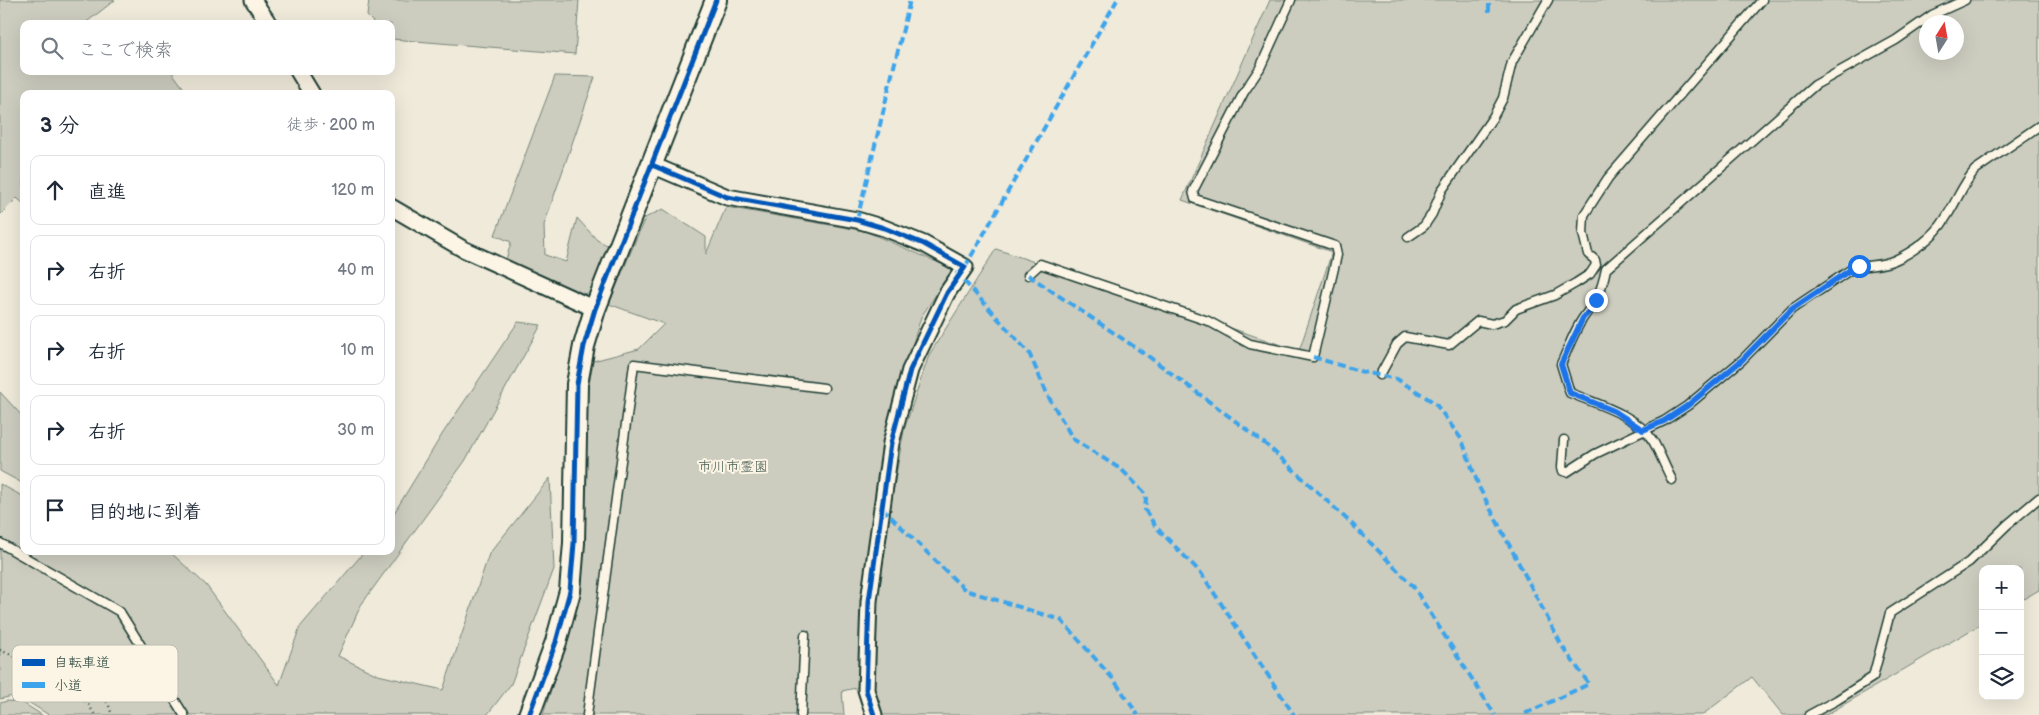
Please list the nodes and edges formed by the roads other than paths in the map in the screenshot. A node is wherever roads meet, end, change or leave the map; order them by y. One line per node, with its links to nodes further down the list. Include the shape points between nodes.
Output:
1 (253, 0): 7 (street)
2 (716, 0): 11 (street)
3 (1290, 0): 14 (lane, via 1260,68 1244,92 1193,191 1195,199 1335,246 1337,255 1313,357 1250,344 1208,321 1040,264)
4 (1548, 0): 13 (lane, via 1512,62 1503,98 1494,117 1442,190 1424,226)
5 (1762, 0): 16 (lane, via 1608,178 1584,215 1583,233 1588,254 1596,265 1590,274 1555,295 1516,309 1505,320 1492,324 1478,321 1449,345 1405,337 1397,344)
6 (1965, 0): 18 (lane, via 1932,15 1896,40 1815,85 1606,269 1601,292 1583,318 1561,364 1570,393 1614,411)
7 (266, 20)
8 (300, 75): 9 (street)
9 (310, 90)
10 (2039, 126): 18 (lane, via 1975,170 1944,221 1925,240 1895,260 1850,270 1792,309 1742,360 1687,406)
11 (652, 165): 15 (street); 32 (street, via 727,197 857,220 884,228 924,244 965,267 947,293 910,370 891,443 868,610 866,690)
12 (395, 210): 15 (street, via 463,249)
13 (1408, 237)
14 (1028, 275)
15 (595, 309): 29 (street, via 577,384 570,591 556,642)
16 (1380, 375)
17 (824, 388): 30 (lane, via 634,364)
18 (1643, 430): 19 (lane, via 1567,472 1563,472 1562,467); 20 (lane, via 1652,440)
19 (1564, 440)
20 (1672, 480)
21 (2039, 498): 33 (lane, via 1969,562 1890,612 1873,677)
22 (0, 543): 23 (lane)
23 (20, 554)
24 (21, 555): 26 (lane, via 120,612)
25 (805, 635): 31 (lane)
26 (141, 645)
27 (176, 702): 28 (lane)
28 (184, 715)
29 (529, 715)
30 (587, 715)
31 (801, 715)
32 (874, 715)
33 (1809, 715)

